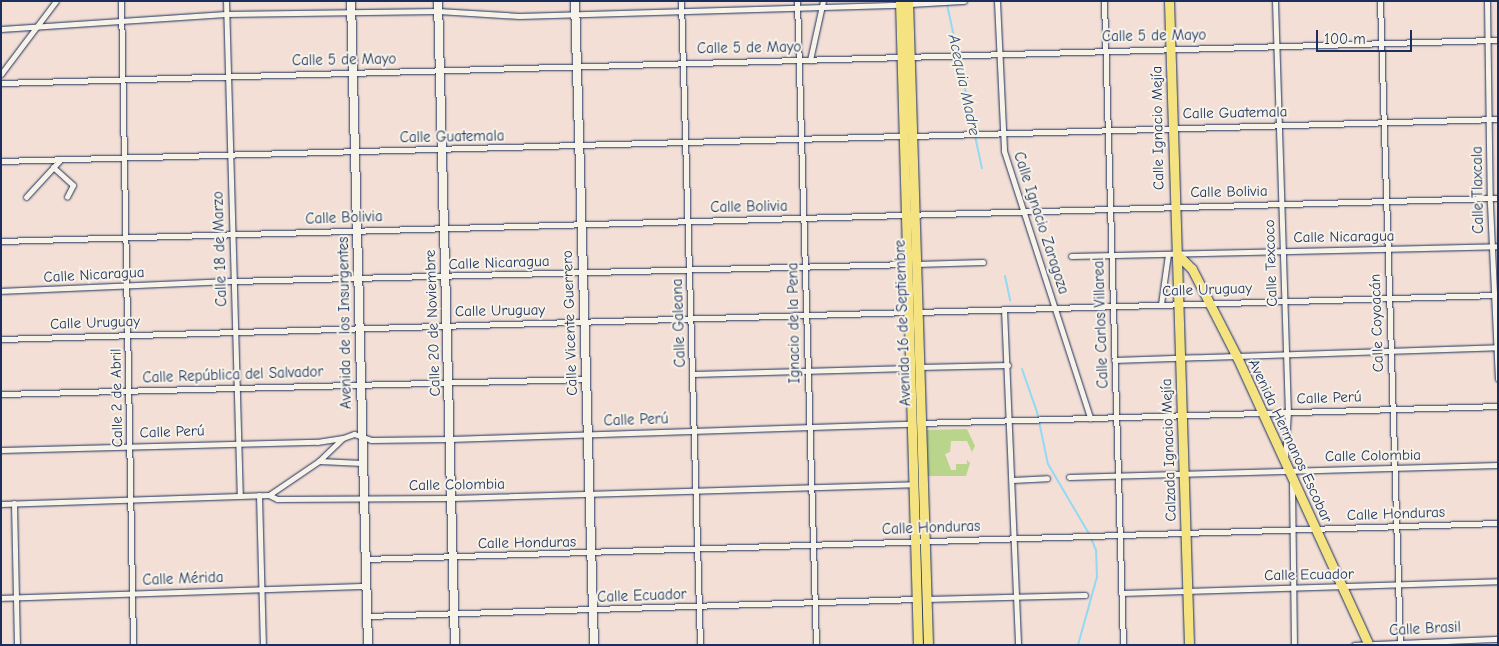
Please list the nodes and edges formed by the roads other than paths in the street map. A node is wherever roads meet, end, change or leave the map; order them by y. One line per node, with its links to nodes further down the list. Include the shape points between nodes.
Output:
1 (56, 1): 26 (street)
2 (121, 1): 25 (street, Calle 2 de Abril)
3 (226, 1): 23 (street, Calle 18 de Marzo)
4 (351, 1): 22 (main road, Avenida de los Insurgentes)
5 (438, 1): 20 (main road, Calle 20 de Noviembre)
6 (575, 1): 24 (main road, Calle Vicente Guerrero)
7 (681, 1): 21 (street, Calle Galeana)
8 (964, 1): 16 (street)
9 (997, 1): 34 (street, Calle Ignacio Zaragoza)
10 (1104, 1): 33 (street, Calle Carlos Villareal)
11 (1169, 1): 32 (main road, Calle Ignacio Mejía)
12 (1275, 1): 31 (street, Calle Texcoco)
13 (1380, 1): 30 (street, Calle Coyoacán)
14 (1487, 1): 28 (street, Calle Tlaxcala)
15 (944, 2): 16 (street); 17 (street)
16 (951, 2)
17 (904, 3): 19 (street); 35 (main road, Avenida 16 de Septiembre)
18 (797, 4): 19 (street); 21 (street); 36 (street, Ignacio de la Pena)
19 (822, 4): 37 (street)
20 (438, 11): 22 (street); 24 (street, via 499,15); 40 (main road, Calle 20 de Noviembre)
21 (681, 11): 24 (street); 38 (street, Calle Galeana)
22 (351, 12): 23 (street); 41 (main road, Avenida de los Insurgentes)
23 (226, 14): 25 (street); 43 (street, Calle 18 de Marzo)
24 (575, 14): 39 (main road, Calle Vicente Guerrero)
25 (121, 23): 26 (street); 44 (street, Calle 2 de Abril)
26 (36, 28): 27 (street); 42 (street)
27 (1, 29)
28 (1488, 40): 29 (street, Calle 5 de Mayo); 30 (street, Calle 5 de Mayo); 46 (street, Calle Tlaxcala)
29 (1498, 40)
30 (1382, 43): 31 (street, Calle 5 de Mayo); 48 (street, Calle Coyoacán)
31 (1277, 46): 32 (street, Calle 5 de Mayo); 49 (street, Calle Texcoco)
32 (1170, 48): 33 (street, Calle 5 de Mayo); 50 (main road, Calle Ignacio Mejía)
33 (1105, 50): 34 (street, Calle 5 de Mayo); 51 (street, Calle Carlos Villareal)
34 (998, 52): 35 (street, Calle 5 de Mayo); 52 (street, Calle Ignacio Zaragoza)
35 (906, 57): 37 (street, Calle 5 de Mayo); 53 (main road, Avenida 16 de Septiembre)
36 (798, 60): 37 (street, Calle 5 de Mayo); 38 (street, Calle 5 de Mayo); 54 (street, Ignacio de la Pena)
37 (810, 60)
38 (683, 62): 39 (street, Calle 5 de Mayo); 55 (street, Calle Galeana)
39 (577, 66): 40 (street, Calle 5 de Mayo); 56 (main road, Calle Vicente Guerrero)
40 (440, 70): 41 (street, Calle 5 de Mayo); 57 (main road, Calle 20 de Noviembre)
41 (353, 72): 43 (street, Calle 5 de Mayo); 58 (main road, Avenida de los Insurgentes)
42 (1, 74)
43 (228, 76): 44 (street, Calle 5 de Mayo); 59 (street, Calle 18 de Marzo)
44 (122, 78): 45 (street, Calle 5 de Mayo); 60 (street, Calle 2 de Abril)
45 (1, 83)
46 (1489, 119): 47 (street, Calle Guatemala); 48 (street, Calle Guatemala); 67 (street, Calle Tlaxcala)
47 (1498, 119)
48 (1384, 123): 49 (street, Calle Guatemala); 68 (street, Calle Coyoacán)
49 (1279, 124): 50 (street, Calle Guatemala); 69 (street, Calle Texcoco)
50 (1172, 127): 51 (street, Calle Guatemala); 70 (main road, Calle Ignacio Mejía)
51 (1107, 129): 52 (street, Calle Guatemala); 71 (street, Calle Carlos Villareal)
52 (1001, 132): 53 (street, Calle Guatemala); 72 (street, Calle Ignacio Zaragoza, via 1007,167)
53 (908, 136): 54 (street, Calle Guatemala); 73 (main road, Avenida 16 de Septiembre)
54 (801, 139): 55 (street, Calle Guatemala); 74 (street, Ignacio de la Pena)
55 (685, 142): 56 (street, Calle Guatemala); 75 (street, Calle Galeana)
56 (579, 146): 57 (street, Calle Guatemala); 76 (main road, Calle Vicente Guerrero)
57 (440, 149): 58 (street, Calle Guatemala); 77 (main road, Calle 20 de Noviembre)
58 (355, 151): 59 (street, Calle Guatemala); 78 (main road, Avenida de los Insurgentes)
59 (229, 156): 60 (street, Calle Guatemala); 79 (street, Calle 18 de Marzo)
60 (124, 158): 61 (street, Calle Guatemala); 80 (street, Calle 2 de Abril)
61 (60, 160): 62 (street, Calle Guatemala); 63 (street)
62 (1, 161)
63 (53, 168): 64 (street, via 72,186); 65 (street)
64 (67, 197)
65 (26, 198)
66 (1498, 198): 67 (street, Calle Bolivia)
67 (1490, 199): 68 (street, Calle Bolivia); 82 (street, Calle Tlaxcala)
68 (1386, 201): 69 (street, Calle Bolivia); 83 (street, Calle Coyoacán)
69 (1282, 203): 70 (street, Calle Bolivia); 84 (street, Calle Texcoco)
70 (1174, 206): 71 (street, Calle Bolivia); 85 (main road, Calle Ignacio Mejía)
71 (1110, 208): 72 (street, Calle Bolivia); 87 (street, Calle Carlos Villareal)
72 (1024, 212): 73 (street, Calle Bolivia); 105 (street, Calle Ignacio Zaragoza)
73 (910, 216): 74 (street, Calle Bolivia); 89 (main road, Avenida 16 de Septiembre)
74 (804, 219): 75 (street, Calle Bolivia); 90 (street, Ignacio de la Pena)
75 (688, 221): 76 (street, Calle Bolivia); 91 (street, Calle Galeana)
76 (581, 224): 77 (street, Calle Bolivia); 92 (main road, Calle Vicente Guerrero)
77 (443, 228): 78 (street, Calle Bolivia); 93 (main road, Calle 20 de Noviembre)
78 (357, 230): 79 (street, Calle Bolivia); 94 (main road, Avenida de los Insurgentes)
79 (232, 234): 80 (street, Calle Bolivia); 95 (street, Calle 18 de Marzo)
80 (126, 237): 81 (street, Calle Bolivia); 96 (street, Calle 2 de Abril)
81 (1, 242)
82 (1495, 246): 83 (street, Calle Nicaragua); 98 (street, Calle Tlaxcala)
83 (1387, 249): 84 (street, Calle Nicaragua); 99 (street, Calle Coyoacán)
84 (1283, 250): 85 (street, Calle Nicaragua); 100 (street, Calle Texcoco)
85 (1173, 254): 87 (street, Calle Nicaragua); 101 (main road, Avenida Hermanos Escobar, via 1192,269); 102 (main road, Calzada Ignacio Mejía); 104 (street)
86 (1071, 256): 87 (street, Calle Nicaragua)
87 (1111, 256): 103 (street, Calle Carlos Villareal)
88 (983, 262): 89 (street, Calle Nicaragua)
89 (912, 264): 90 (street, Calle Nicaragua); 107 (main road, Avenida 16 de Septiembre)
90 (805, 266): 91 (street, Calle Nicaragua); 108 (street, Ignacio de la Pena)
91 (690, 269): 92 (street, Calle Nicaragua); 109 (street, Calle Galeana)
92 (583, 273): 93 (street, Calle Nicaragua); 110 (main road, Calle Vicente Guerrero)
93 (445, 277): 94 (street, Calle Nicaragua); 111 (main road, Calle 20 de Noviembre)
94 (357, 280): 95 (street, Calle Nicaragua); 112 (main road, Avenida de los Insurgentes)
95 (233, 281): 96 (street, Calle Nicaragua); 113 (street, Calle 18 de Marzo)
96 (127, 286): 97 (street, Calle Nicaragua); 114 (street, Calle 2 de Abril)
97 (1, 291)
98 (1496, 295): 99 (street, Calle Uruguay); 116 (street, Calle Tlaxcala)
99 (1388, 298): 100 (street, Calle Uruguay); 117 (street, Calle Coyoacán)
100 (1285, 300): 101 (street, Calle Uruguay); 118 (street, Calle Texcoco)
101 (1207, 302): 102 (street, Calle Uruguay); 119 (main road, Avenida Hermanos Escobar)
102 (1177, 303): 104 (street, Calle Uruguay); 120 (main road, Calzada Ignacio Mejía)
103 (1112, 304): 104 (street, Calle Uruguay); 105 (street, Calle Uruguay); 121 (street, Calle Carlos Villareal)
104 (1161, 304)
105 (1056, 306): 106 (street, Calle Uruguay); 139 (street, Calle Ignacio Zaragoza)
106 (1009, 308): 107 (street, Calle Uruguay); 122 (street)
107 (913, 312): 108 (street, Calle Uruguay); 123 (main road, Avenida 16 de Septiembre)
108 (806, 315): 109 (street, Calle Uruguay); 124 (street, Ignacio de la Pena)
109 (692, 318): 110 (street, Calle Uruguay); 125 (street, Calle Galeana)
110 (584, 322): 111 (street, Calle Uruguay); 126 (main road, Calle Vicente Guerrero)
111 (447, 325): 112 (street, Calle Uruguay); 128 (main road, Calle 20 de Noviembre)
112 (359, 327): 113 (street, Calle Uruguay); 129 (main road, Avenida de los Insurgentes)
113 (235, 330): 114 (street, Calle Uruguay); 130 (street, Calle 18 de Marzo)
114 (128, 335): 115 (street, Calle Uruguay); 131 (street, Calle 2 de Abril)
115 (1, 339)
116 (1497, 347): 117 (street); 127 (street, Calle Tlaxcala)
117 (1390, 353): 118 (street); 134 (street, Calle Coyoacán)
118 (1287, 356): 119 (street); 135 (street, Calle Texcoco)
119 (1237, 357): 120 (street); 136 (main road, Avenida Hermanos Escobar)
120 (1179, 359): 121 (street); 137 (main road, Calzada Ignacio Mejía)
121 (1114, 360): 138 (street, Calle Carlos Villareal)
122 (1008, 365): 123 (street); 140 (street)
123 (914, 368): 124 (street); 141 (main road, Avenida 16 de Septiembre)
124 (808, 370): 125 (street); 142 (street, Ignacio de la Pena)
125 (693, 374): 143 (street, Calle Galeana)
126 (586, 379): 128 (street, Calle República del Salvador); 144 (main road, Calle Vicente Guerrero)
127 (1498, 379)
128 (448, 381): 129 (street, Calle República del Salvador); 147 (main road, Calle 20 de Noviembre)
129 (359, 384): 130 (street, Calle República del Salvador); 145 (main road, Avenida de los Insurgentes)
130 (237, 386): 131 (street, Calle República del Salvador); 148 (street, Calle 18 de Marzo)
131 (130, 391): 132 (street, Calle República del Salvador); 149 (street, Calle 2 de Abril)
132 (1, 394)
133 (1498, 406): 134 (street, Calle Perú)
134 (1392, 409): 135 (street, Calle Perú); 155 (street, Calle Coyoacán)
135 (1288, 412): 136 (street, Calle Perú); 154 (street, Calle Texcoco)
136 (1261, 413): 137 (street, Calle Perú); 154 (main road, Avenida Hermanos Escobar)
137 (1182, 415): 138 (street, Calle Perú); 156 (main road, Calzada Ignacio Mejía)
138 (1116, 417): 139 (street, Calle Perú); 157 (street, Calle Carlos Villareal)
139 (1090, 418): 140 (street, Calle Perú)
140 (1010, 421): 141 (street, Calle Perú); 160 (street)
141 (916, 423): 142 (street, Calle Perú); 162 (main road, Avenida 16 de Septiembre); 181 (main road, Avenida 16 de Septiembre)
142 (810, 427): 143 (street, Calle Perú); 163 (street, Ignacio de la Pena)
143 (694, 430): 144 (street, Calle Perú); 164 (street, Calle Galeana)
144 (588, 434): 147 (street, Calle Perú); 165 (main road, Calle Vicente Guerrero)
145 (361, 437): 146 (street, Calle Perú, via 354,434); 147 (street, Calle Perú, via 371,440); 152 (main road, Avenida de los Insurgentes)
146 (343, 438): 148 (street, Calle Perú, via 317,442); 151 (street)
147 (450, 439): 169 (main road, Calle 20 de Noviembre)
148 (238, 443): 149 (street, Calle Perú); 168 (street, Calle 18 de Marzo)
149 (131, 446): 150 (street, Calle Perú); 170 (street, Calle 2 de Abril)
150 (1, 450)
151 (319, 461): 152 (street); 167 (street)
152 (362, 463): 171 (main road, Avenida de los Insurgentes)
153 (1498, 465): 155 (street, Calle Colombia)
154 (1285, 467): 155 (street, Calle Colombia); 156 (street, Calle Colombia); 161 (main road, Avenida Hermanos Escobar)
155 (1393, 468): 175 (street, Calle Coyoacán)
156 (1184, 474): 157 (street, Calle Colombia); 178 (main road, Calzada Ignacio Mejía)
157 (1118, 476): 158 (street, Calle Colombia); 179 (street, Calle Carlos Villareal)
158 (1069, 477)
159 (1047, 478): 160 (street)
160 (1012, 480): 180 (street)
161 (1292, 482): 176 (main road, Avenida Hermanos Escobar); 177 (street)
162 (914, 484): 163 (street, Calle Colombia); 181 (main road, Avenida 16 de Septiembre)
163 (811, 486): 164 (street, Calle Colombia); 182 (street, Ignacio de la Pena)
164 (696, 490): 165 (street, Calle Colombia); 183 (street, Calle Galeana)
165 (590, 494): 169 (street, Calle Colombia); 184 (main road, Calle Vicente Guerrero)
166 (259, 495): 167 (street, Calle Colombia); 168 (street, Calle Colombia); 192 (street)
167 (269, 495): 171 (street, Calle Colombia, via 277,499)
168 (240, 496): 170 (street, Calle Colombia)
169 (452, 498): 171 (street, Calle Colombia); 185 (main road, Calle 20 de Noviembre)
170 (132, 499): 172 (street, Calle Colombia); 195 (street, Calle 2 de Abril)
171 (363, 499): 186 (main road, Avenida de los Insurgentes)
172 (14, 503): 173 (street, Calle Colombia); 197 (street)
173 (1, 504)
174 (1498, 523): 175 (street, Calle Honduras)
175 (1395, 527): 176 (street, Calle Honduras); 189 (street, Calle Coyoacán)
176 (1315, 528): 177 (street, Calle Honduras); 190 (main road, Avenida Hermanos Escobar)
177 (1290, 529): 178 (street, Calle Honduras); 191 (street)
178 (1186, 533): 179 (street, Calle Honduras); 193 (main road, Calzada Ignacio Mejía)
179 (1120, 534): 180 (street, Calle Honduras); 194 (street, Calle Carlos Villareal)
180 (1014, 538): 181 (street, Calle Honduras); 199 (street)
181 (920, 541): 182 (street, Calle Honduras); 200 (main road, Avenida 16 de Septiembre)
182 (813, 545): 183 (street, Calle Honduras); 201 (street, Ignacio de la Pena)
183 (697, 549): 184 (street, Calle Honduras); 202 (street, Calle Galeana)
184 (591, 554): 185 (street, Calle Honduras); 203 (main road, Calle Vicente Guerrero)
185 (452, 557): 186 (street, Calle Honduras); 204 (main road, Calle 20 de Noviembre)
186 (366, 559): 188 (main road, Avenida de los Insurgentes)
187 (1498, 581): 189 (street, Calle Ecuador)
188 (366, 586): 192 (street, Calle Mérida); 205 (main road, Avenida de los Insurgentes)
189 (1397, 586): 190 (street, Calle Ecuador); 207 (street, Calle Coyoacán)
190 (1343, 587): 191 (street, Calle Ecuador); 223 (main road, Avenida Hermanos Escobar)
191 (1291, 588): 193 (street, Calle Ecuador); 221 (street)
192 (261, 589): 195 (street, Calle Mérida); 210 (street)
193 (1187, 590): 194 (street, Calle Ecuador); 220 (main road, Calzada Ignacio Mejía)
194 (1122, 593): 219 (street, Calle Carlos Villareal)
195 (132, 594): 197 (street, Calle Mérida); 209 (street, Calle 2 de Abril)
196 (1085, 595): 199 (street, Calle Ecuador)
197 (16, 597): 198 (street, Calle Mérida); 208 (street)
198 (1, 598)
199 (1017, 598): 200 (street, Calle Ecuador); 218 (street)
200 (922, 599): 201 (street, Calle Ecuador); 216 (main road, Avenida 16 de Septiembre); 217 (main road, Avenida 16 de Septiembre)
201 (815, 602): 202 (street, Calle Ecuador); 215 (street, Ignacio de la Pena)
202 (699, 606): 203 (street, Calle Ecuador); 214 (street, Calle Galeana)
203 (593, 610): 204 (street, Calle Ecuador); 213 (main road, Calle Vicente Guerrero)
204 (454, 615): 205 (street, Calle Ecuador); 212 (main road, Calle 20 de Noviembre)
205 (367, 616): 211 (main road, Avenida de los Insurgentes)
206 (1498, 638): 207 (street, Calle Brasil)
207 (1400, 644): 223 (street, Calle Brasil)
208 (17, 645)
209 (133, 645)
210 (263, 645)
211 (368, 645)
212 (455, 645)
213 (594, 645)
214 (700, 645)
215 (816, 645)
216 (918, 645)
217 (928, 645)
218 (1018, 645)
219 (1123, 645)
220 (1189, 645)
221 (1294, 645)
222 (1354, 645): 223 (street, Calle Brasil)
223 (1369, 645)

